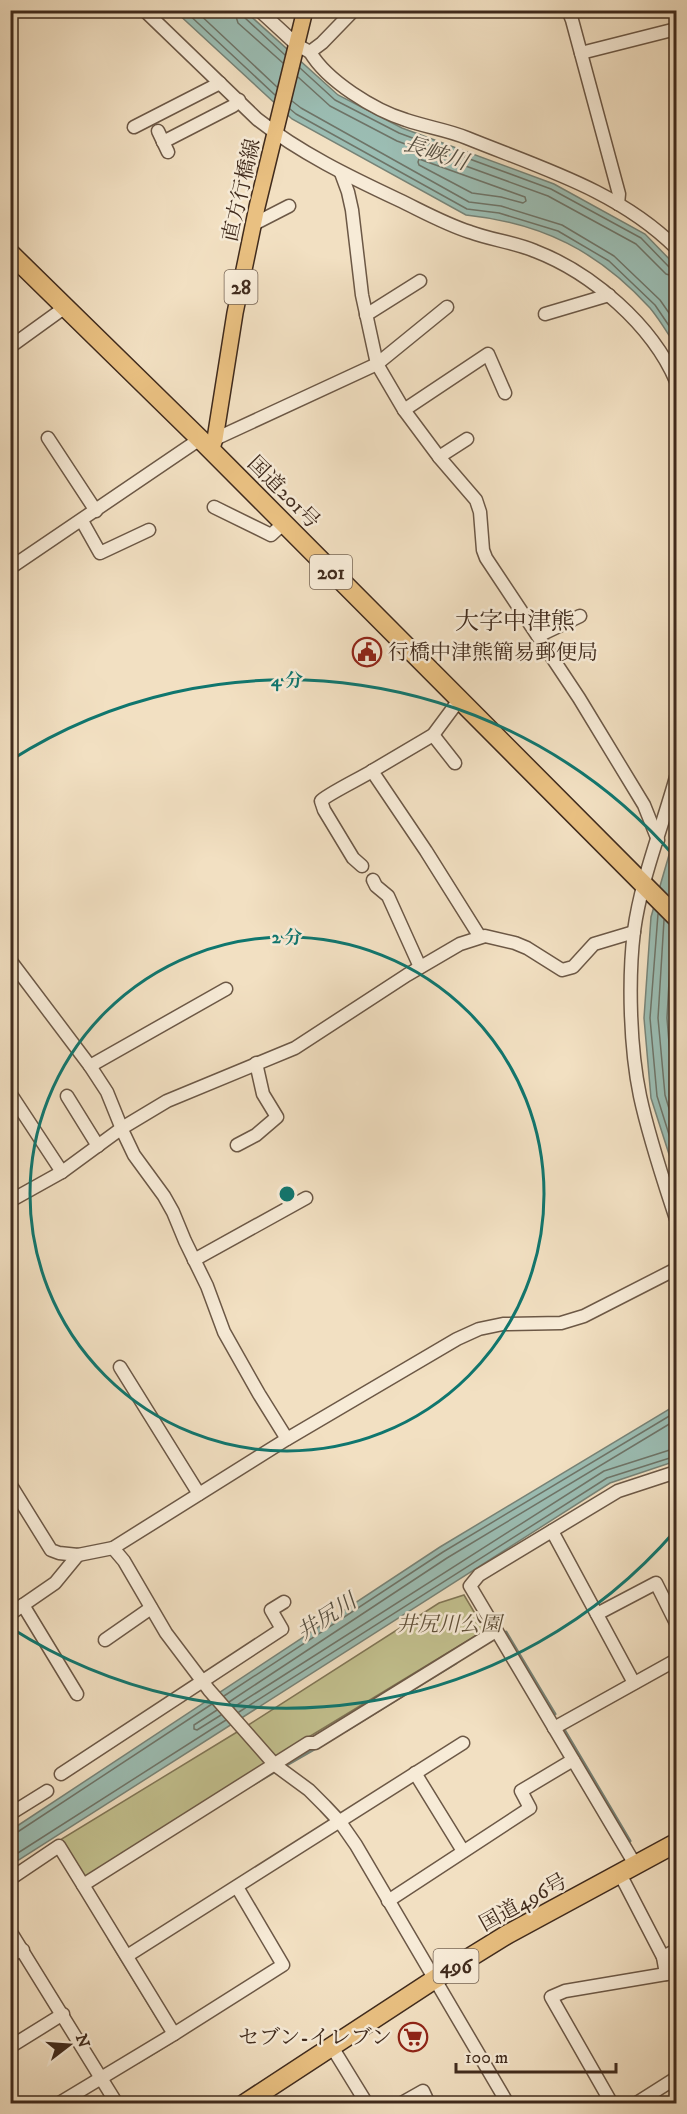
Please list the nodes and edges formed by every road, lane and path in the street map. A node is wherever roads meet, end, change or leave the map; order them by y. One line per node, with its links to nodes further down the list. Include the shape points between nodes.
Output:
1 (144, 10): 9 (street)
2 (259, 10): 7 (street)
3 (305, 10): 7 (main road, 直方行橋線 / 28)
4 (354, 10): 7 (street, via 322,43)
5 (568, 10): 8 (street)
6 (676, 29): 8 (street)
7 (301, 51): 12 (main road, 直方行橋線 / 28); 15 (street, via 342,85 381,109 571,178)
8 (581, 53): 15 (street, via 619,194)
9 (220, 82): 10 (street); 11 (street)
10 (239, 100): 12 (street, via 257,119); 13 (street)
11 (134, 127)
12 (276, 129): 14 (street); 17 (main road, 直方行橋線 / 28)
13 (163, 142)
14 (341, 173): 21 (street, via 470,233 508,241 560,261); 25 (street, via 352,210)
15 (618, 204): 18 (street, via 634,212)
16 (290, 206): 17 (street)
17 (254, 224): 33 (main road, 直方行橋線 / 28)
18 (676, 248)
19 (10, 253): 23 (highway, 国道201号 / 201)
20 (420, 281): 25 (street)
21 (609, 295): 24 (street); 28 (street, via 647,335)
22 (447, 307): 27 (street)
23 (64, 308): 26 (street); 33 (highway, 国道201号 / 201)
24 (545, 314)
25 (366, 315): 27 (street)
26 (10, 347)
27 (377, 364): 30 (street); 33 (street)
28 (676, 381)
29 (505, 393): 30 (street, via 488,354)
30 (404, 410): 34 (street)
31 (48, 438): 36 (street)
32 (467, 439): 34 (street)
33 (208, 443): 36 (street); 38 (highway, 国道201号 / 201)
34 (439, 457): 42 (street, via 476,500 486,558)
35 (214, 507): 38 (street, via 271,535)
36 (96, 512): 37 (street)
37 (82, 521): 39 (street, via 100,553); 40 (street)
38 (283, 524): 43 (highway, 国道201号 / 201)
39 (148, 530)
40 (10, 568)
41 (580, 616): 42 (street)
42 (538, 636): 48 (street, via 644,805)
43 (459, 700): 44 (street); 51 (highway, 国道201号 / 201)
44 (433, 735): 45 (street); 46 (street)
45 (455, 763)
46 (372, 771): 49 (street, via 321,801 353,858); 54 (street)
47 (676, 777): 48 (street)
48 (658, 840): 51 (street)
49 (362, 866)
50 (373, 880): 56 (street, via 388,896)
51 (647, 888): 52 (highway, 国道201号 / 201); 53 (street)
52 (676, 917)
53 (634, 932): 54 (street, via 594,944 573,968 562,970 527,948); 68 (street, via 631,1000 639,1094)
54 (480, 937): 56 (street)
55 (10, 960): 59 (street)
56 (420, 967): 58 (street, via 295,1048)
57 (226, 989): 59 (street)
58 (256, 1063): 62 (street, via 167,1101); 63 (street, via 263,1094 277,1118)
59 (90, 1066): 62 (street, via 107,1092)
60 (67, 1096): 64 (street)
61 (13, 1101): 65 (street)
62 (122, 1128): 64 (street); 69 (street, via 134,1155 164,1196)
63 (237, 1145)
64 (98, 1146): 65 (street)
65 (62, 1172): 67 (street)
66 (306, 1198): 69 (street)
67 (10, 1201)
68 (676, 1219)
69 (194, 1260): 72 (street, via 224,1332)
70 (676, 1269): 72 (street, via 584,1316 561,1323 519,1322 478,1329)
71 (120, 1367): 75 (street)
72 (287, 1439): 75 (street)
73 (676, 1473): 76 (street, via 618,1491)
74 (10, 1484): 78 (street, via 51,1550)
75 (199, 1494): 77 (street)
76 (552, 1531): 83 (street); 85 (street, via 479,1575 470,1586)
77 (113, 1548): 78 (street); 81 (street)
78 (78, 1556): 80 (street, via 55,1583)
79 (284, 1602): 89 (street, via 271,1610 282,1629)
80 (23, 1605): 82 (street); 90 (street)
81 (151, 1608): 86 (street); 89 (street)
82 (10, 1614)
83 (597, 1614): 84 (street, via 656,1583); 88 (street)
84 (676, 1623)
85 (496, 1631): 91 (street); 94 (street)
86 (105, 1640)
87 (676, 1660): 88 (street)
88 (634, 1683): 91 (street)
89 (205, 1685): 94 (street); 96 (street)
90 (77, 1694)
91 (554, 1728): 93 (street)
92 (463, 1743): 95 (street)
93 (573, 1760): 101 (street, via 521,1791 530,1808); 102 (street)
94 (275, 1765): 99 (street, via 309,1790); 104 (street)
95 (415, 1773): 99 (street); 101 (street)
96 (61, 1774)
97 (47, 1791): 98 (street)
98 (10, 1814)
99 (340, 1822): 105 (street); 106 (street)
100 (676, 1844): 102 (highway, 国道496号 / 496)
101 (463, 1851): 106 (street)
102 (628, 1870): 112 (street); 114 (highway, 国道496号 / 496)
103 (10, 1879): 104 (street, via 59,1846)
104 (83, 1885): 111 (street)
105 (237, 1887): 111 (street); 116 (street, via 283,1965)
106 (388, 1901): 114 (street)
107 (10, 1931): 108 (street)
108 (23, 1950): 110 (street); 115 (street)
109 (676, 1950): 112 (street)
110 (10, 1955)
111 (127, 1956): 116 (street)
112 (663, 1957): 113 (street)
113 (671, 1974): 128 (street, via 565,1991 551,1997)
114 (435, 1978): 118 (highway, 国道496号 / 496); 127 (street)
115 (63, 2014): 117 (street); 119 (street)
116 (174, 2034): 119 (street)
117 (10, 2047)
118 (332, 2047): 123 (highway, 国道496号 / 496); 124 (street)
119 (101, 2078): 121 (street); 122 (street)
120 (676, 2078): 129 (street)
121 (58, 2103)
122 (117, 2103)
123 (244, 2103)
124 (367, 2103)
125 (400, 2103): 126 (street, via 423,2091)
126 (429, 2103)
127 (508, 2103)
128 (612, 2103)
129 (634, 2103)

